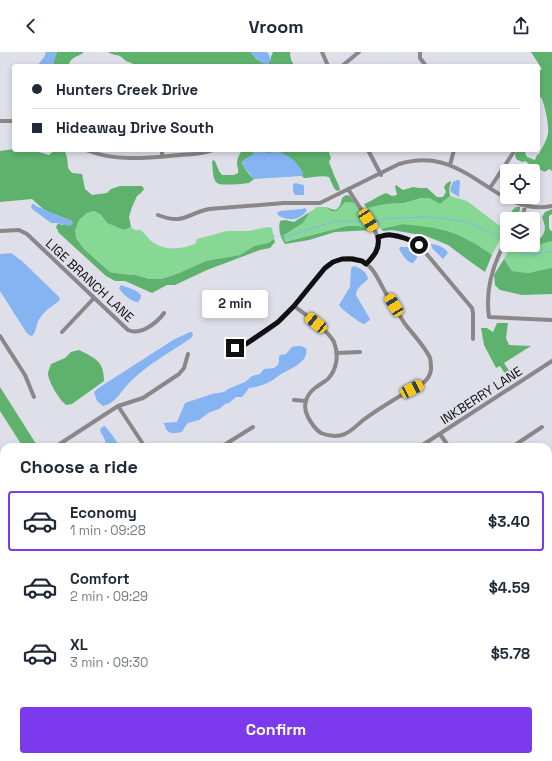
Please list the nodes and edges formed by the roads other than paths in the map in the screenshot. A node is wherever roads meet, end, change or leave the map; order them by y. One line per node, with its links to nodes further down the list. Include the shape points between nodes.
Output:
1 (322, 52): 4 (street)
2 (359, 52): 5 (street)
3 (420, 52): 6 (street, via 420,58)
4 (327, 64)
5 (344, 64)
6 (424, 64)
7 (0, 121): 8 (street)
8 (12, 121)
9 (92, 152): 15 (street, via 116,158)
10 (162, 152): 15 (street)
11 (207, 152): 15 (street)
12 (369, 152): 17 (street)
13 (453, 152): 16 (street)
14 (514, 152): 18 (street)
15 (162, 156)
16 (450, 165): 17 (street, via 433,161 413,161 399,164); 18 (street)
17 (380, 174): 19 (street)
18 (490, 188): 20 (street, via 507,199)
19 (348, 189): 23 (street, via 316,204 290,202 209,209 175,220); 25 (street)
20 (525, 206): 21 (street); 22 (street)
21 (552, 206)
22 (523, 212)
23 (158, 215)
24 (0, 230): 28 (street, LIGE BRANCH LANE, via 19,230 27,234)
25 (378, 237): 27 (street, via 376,252); 34 (street, via 391,235 411,240 419,245 471,306)
26 (500, 252): 31 (street, via 491,277 488,294 489,317)
27 (366, 264): 29 (street, via 352,259 333,262 325,268); 42 (street, via 376,274 428,354 431,364 429,375 422,384 340,436 323,434 314,427 306,412)
28 (94, 298): 30 (street, LIGE BRANCH LANE, via 131,332 140,332); 32 (street)
29 (294, 306): 35 (street, via 274,326); 37 (street, via 327,332 335,344)
30 (164, 313)
31 (552, 320)
32 (62, 332)
33 (0, 336): 40 (street, via 25,375)
34 (473, 339)
35 (235, 348)
36 (360, 352): 37 (street)
37 (337, 353): 42 (street, via 336,365 331,375 312,390)
38 (188, 354): 43 (street, via 184,368 179,374 143,398)
39 (552, 361): 46 (street, INKBERRY LANE)
40 (34, 397)
41 (294, 400): 42 (street)
42 (306, 401)
43 (118, 406): 47 (street); 48 (street)
44 (252, 427): 49 (street)
45 (542, 427): 52 (street)
46 (440, 434): 50 (street, INKBERRY LANE); 51 (street)
47 (61, 443)
48 (142, 443)
49 (227, 443)
50 (426, 443)
51 (446, 443)
52 (518, 443)

